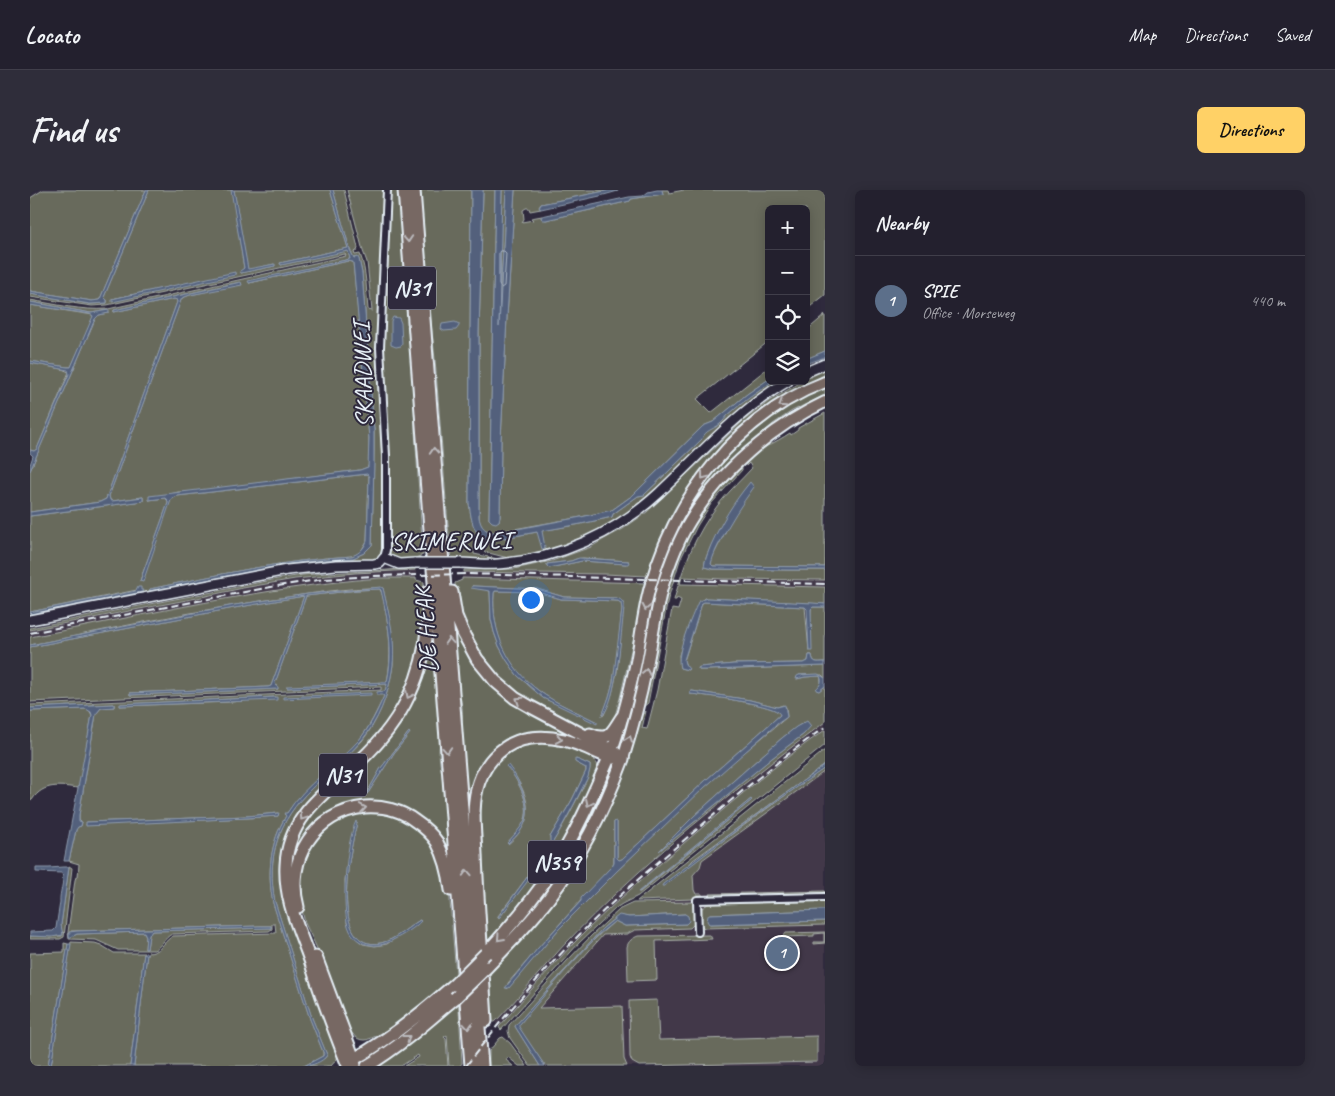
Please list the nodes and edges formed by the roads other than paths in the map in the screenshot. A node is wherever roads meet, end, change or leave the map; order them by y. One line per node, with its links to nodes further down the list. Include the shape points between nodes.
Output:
1 (387, 190): 10 (street, SKAADWEI, via 380,348 386,456)
2 (404, 190): 9 (highway, DE HEAK / N31, one-way to 9)
3 (414, 190): 9 (highway, DE HEAK / N31, one-way to 3)
4 (825, 364): 5 (street)
5 (810, 370)
6 (825, 382): 12 (main road, one-way to 12, via 791,398 752,425 722,454 690,494 657,562)
7 (782, 385): 10 (street, SKIMERWEI, bridge, via 746,409 634,513 602,534 575,546 538,558 497,564 399,564)
8 (825, 402): 15 (main road, N359, one-way to 8, via 646,672 662,588 690,522 702,502 753,448 792,419)
9 (433, 500): 13 (highway, N31, one-way to 9, via 515,698 477,659 456,616 445,528); 18 (highway, DE HEAK / N31, one-way to 18); 21 (highway, N31, one-way to 21, via 424,521 428,630 415,683 398,717 368,754 321,795 302,818 291,839 286,864 289,902 313,974); 24 (highway, DE HEAK / N31, one-way to 9)
10 (384, 558): 11 (street, SKIMERWEI, via 377,564 287,570)
11 (30, 620)
12 (622, 717): 13 (highway, N31, via 609,735 602,738); 14 (main road, N359)
13 (567, 727): 14 (highway, N31)
14 (610, 754): 15 (highway); 20 (highway, N359, one-way to 20, bridge, via 581,820 552,871 518,917 454,985); 25 (highway, one-way to 14, via 474,823 478,783 498,753 511,743 526,739 562,739)
15 (623, 759): 22 (highway, N359, one-way to 15, bridge, via 419,1029 455,998 526,926 578,854)
16 (825, 897): 17 (street, via 697,900)
17 (698, 932)
18 (464, 974): 19 (highway, N31, one-way to 18, via 298,910 295,888 297,863 302,851 308,840 333,816 374,806 411,817 428,831 446,866 457,958); 23 (highway, DE HEAK / N31, one-way to 23)
19 (341, 1023): 20 (highway, N31, via 352,1041 359,1045); 21 (highway, N31)
20 (393, 1034): 21 (highway, N359)
21 (349, 1064)
22 (367, 1066)
23 (471, 1066)
24 (482, 1066)
25 (487, 1066)

